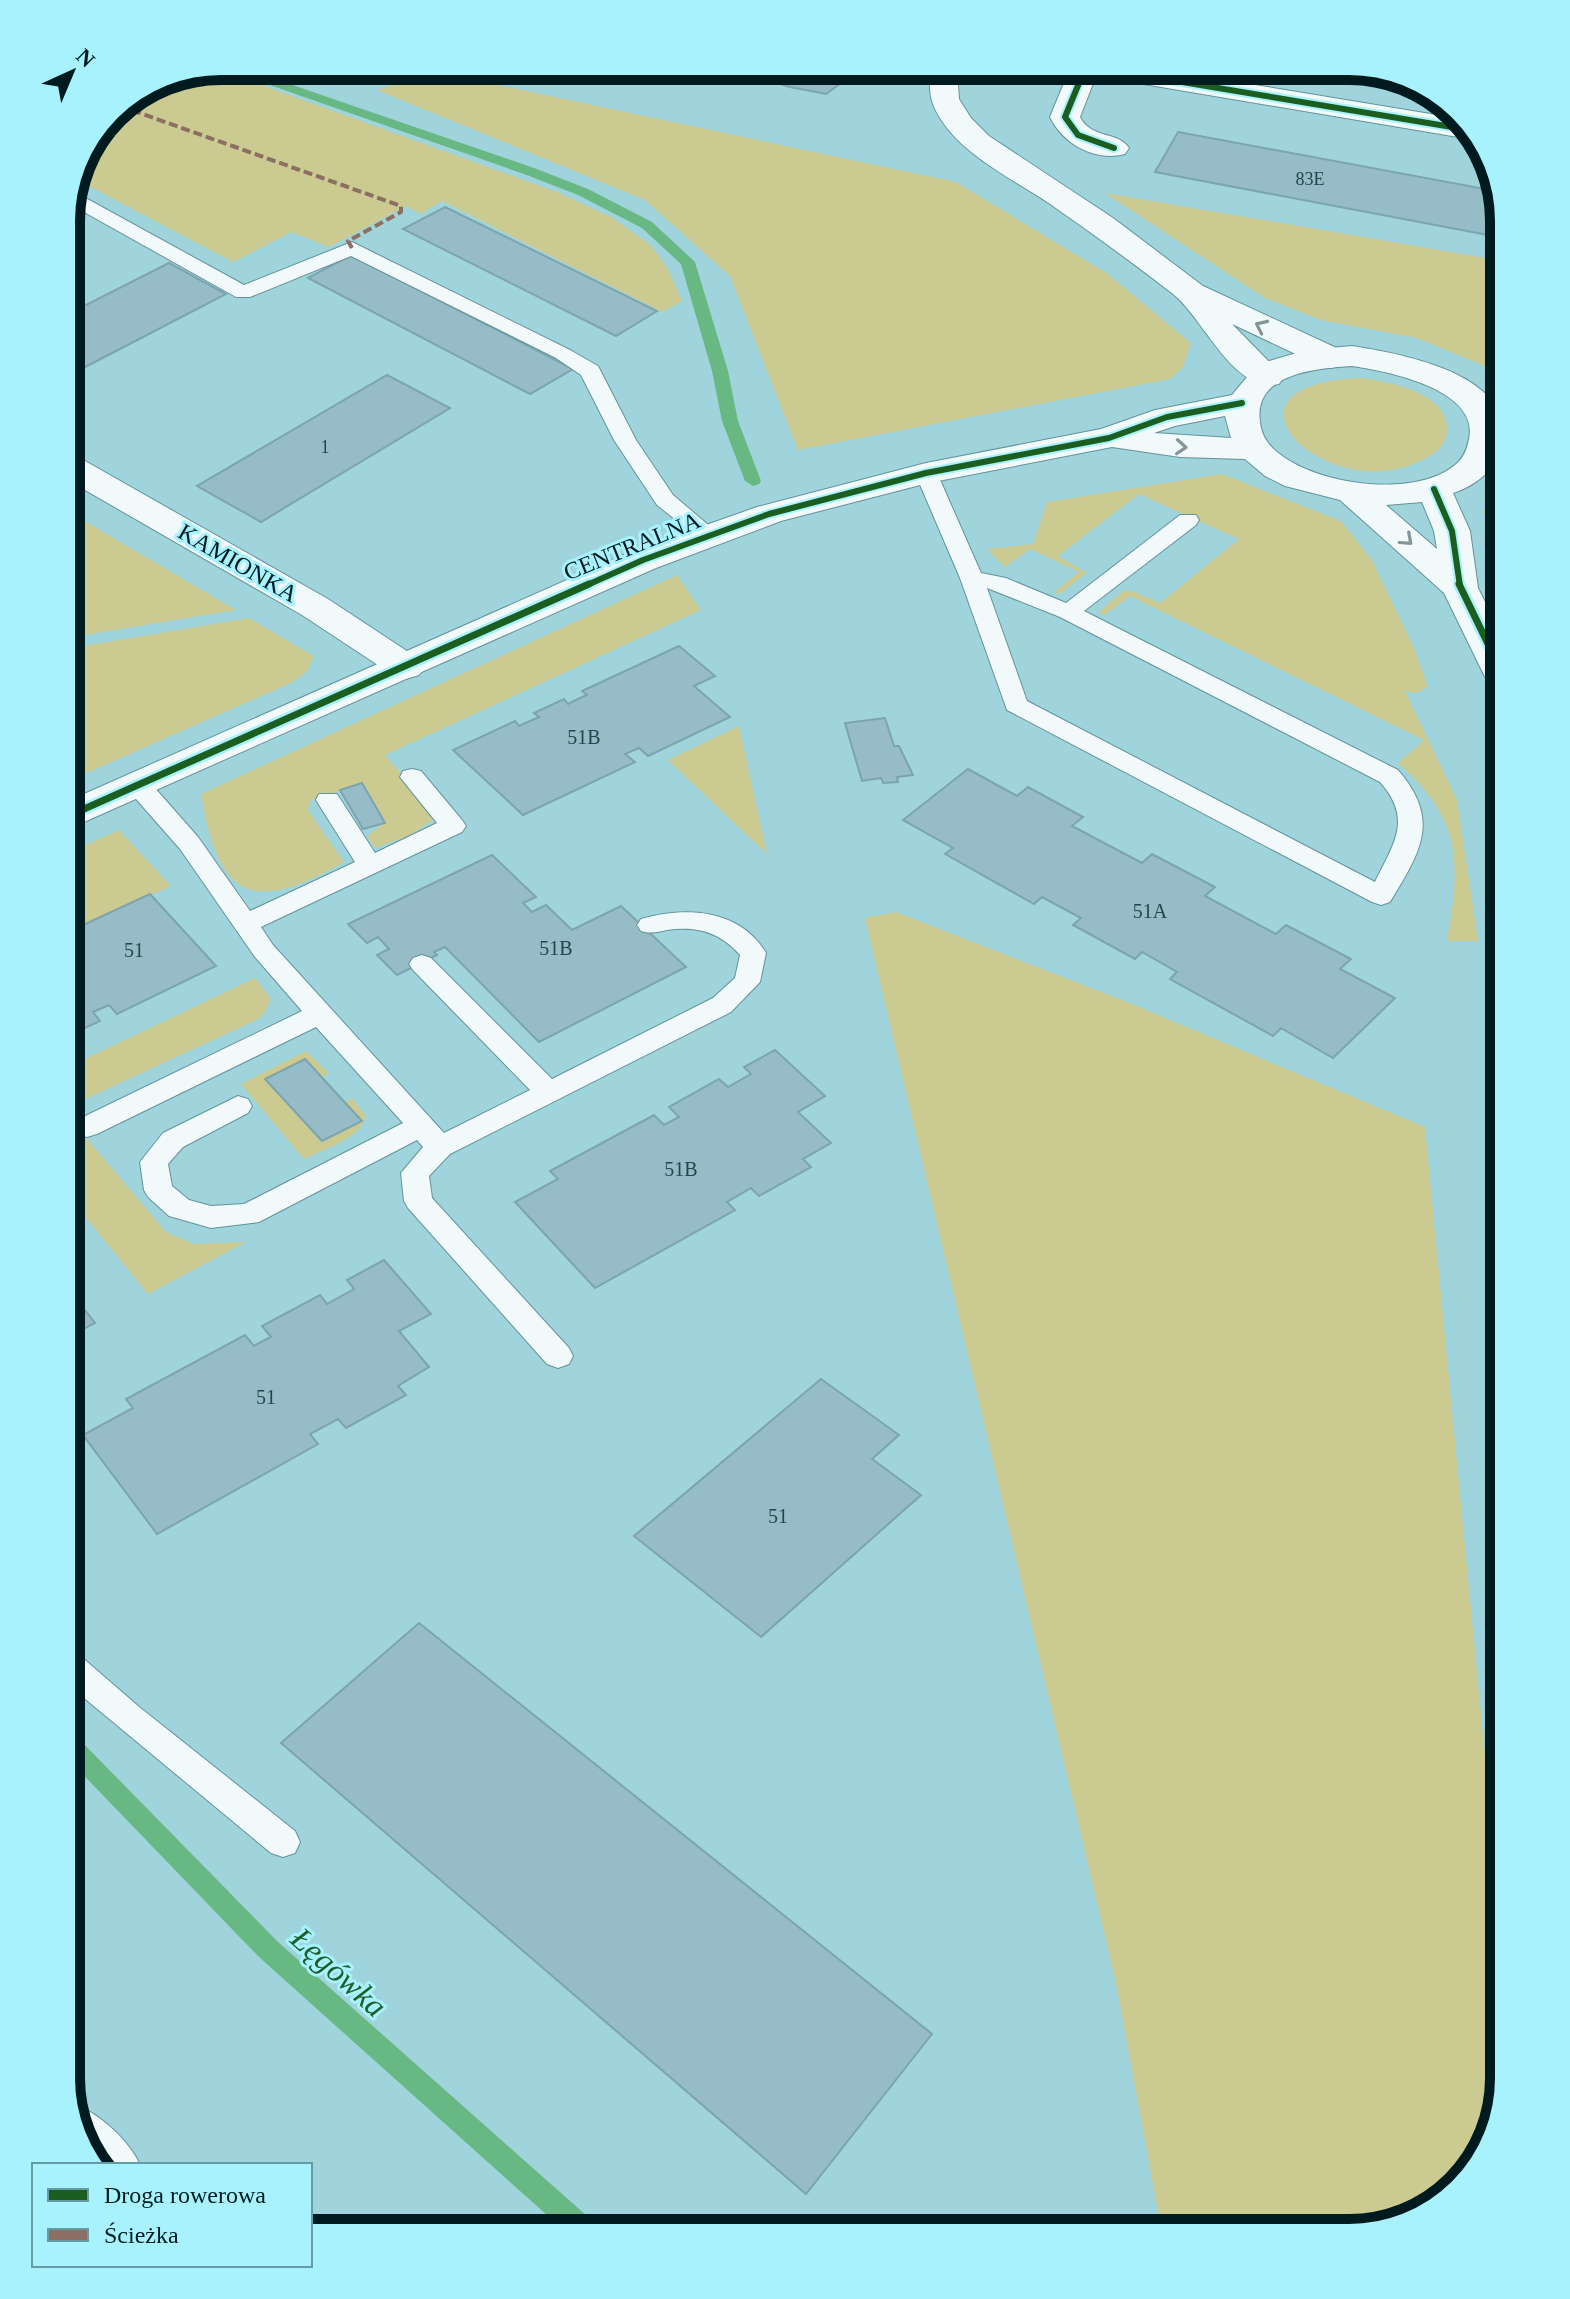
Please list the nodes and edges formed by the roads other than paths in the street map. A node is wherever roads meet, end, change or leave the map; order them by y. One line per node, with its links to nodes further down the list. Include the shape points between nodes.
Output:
1 (944, 80): 7 (street, via 944,99 968,134)
2 (1080, 80): 5 (street, via 1065,117 1084,140)
3 (1170, 80): 4 (street)
4 (1454, 127)
5 (1114, 148)
6 (81, 202): 22 (lane, via 243,293 352,248 563,354 590,371 625,440 665,500)
7 (1192, 293): 8 (street, one-way to 7); 9 (street, via 1227,340)
8 (1331, 358): 9 (street, via 1281,368); 10 (street, via 1392,361 1429,372)
9 (1267, 377): 12 (street)
10 (1467, 396): 11 (street); 14 (street, via 1480,410)
11 (1490, 400)
12 (1242, 403): 13 (street, CENTRALNA, via 1167,417); 15 (street, via 1241,426)
13 (1109, 438): 15 (street, CENTRALNA, one-way to 15); 18 (street, CENTRALNA)
14 (1490, 438)
15 (1253, 449): 20 (street, via 1289,475)
16 (1490, 451): 19 (street, via 1464,475)
17 (80, 472): 27 (street, KAMIONKA, via 315,607)
18 (926, 473): 22 (street, CENTRALNA); 23 (lane)
19 (1434, 489): 20 (street); 24 (street, via 1452,531)
20 (1353, 494): 24 (street, one-way to 24)
21 (1188, 520): 25 (lane)
22 (709, 535): 27 (street, CENTRALNA)
23 (972, 578): 25 (lane); 25 (lane, via 1016,705 1381,896 1414,823 1406,792 1389,776)
24 (1460, 588): 26 (street)
25 (1068, 612)
26 (1490, 649)
27 (406, 667): 29 (street, CENTRALNA)
28 (412, 777): 32 (lane, via 453,826)
29 (138, 785): 31 (street, CENTRALNA); 33 (lane, via 189,843)
30 (328, 800): 32 (lane)
31 (80, 811)
32 (369, 864): 33 (lane)
33 (245, 924): 36 (lane)
34 (650, 925): 37 (lane, via 692,918 722,926 753,953 747,982 722,1005)
35 (422, 964): 37 (lane)
36 (319, 1014): 39 (lane); 40 (lane)
37 (549, 1093): 41 (lane)
38 (238, 1106): 40 (lane, via 173,1140 154,1162 158,1190 179,1208 211,1217 249,1214)
39 (87, 1127)
40 (419, 1127): 41 (lane)
41 (440, 1147): 42 (lane, via 415,1173 418,1201)
42 (558, 1356)
43 (80, 1675): 44 (lane)
44 (283, 1842)
45 (94, 2139): 46 (lane)
46 (120, 2163)

